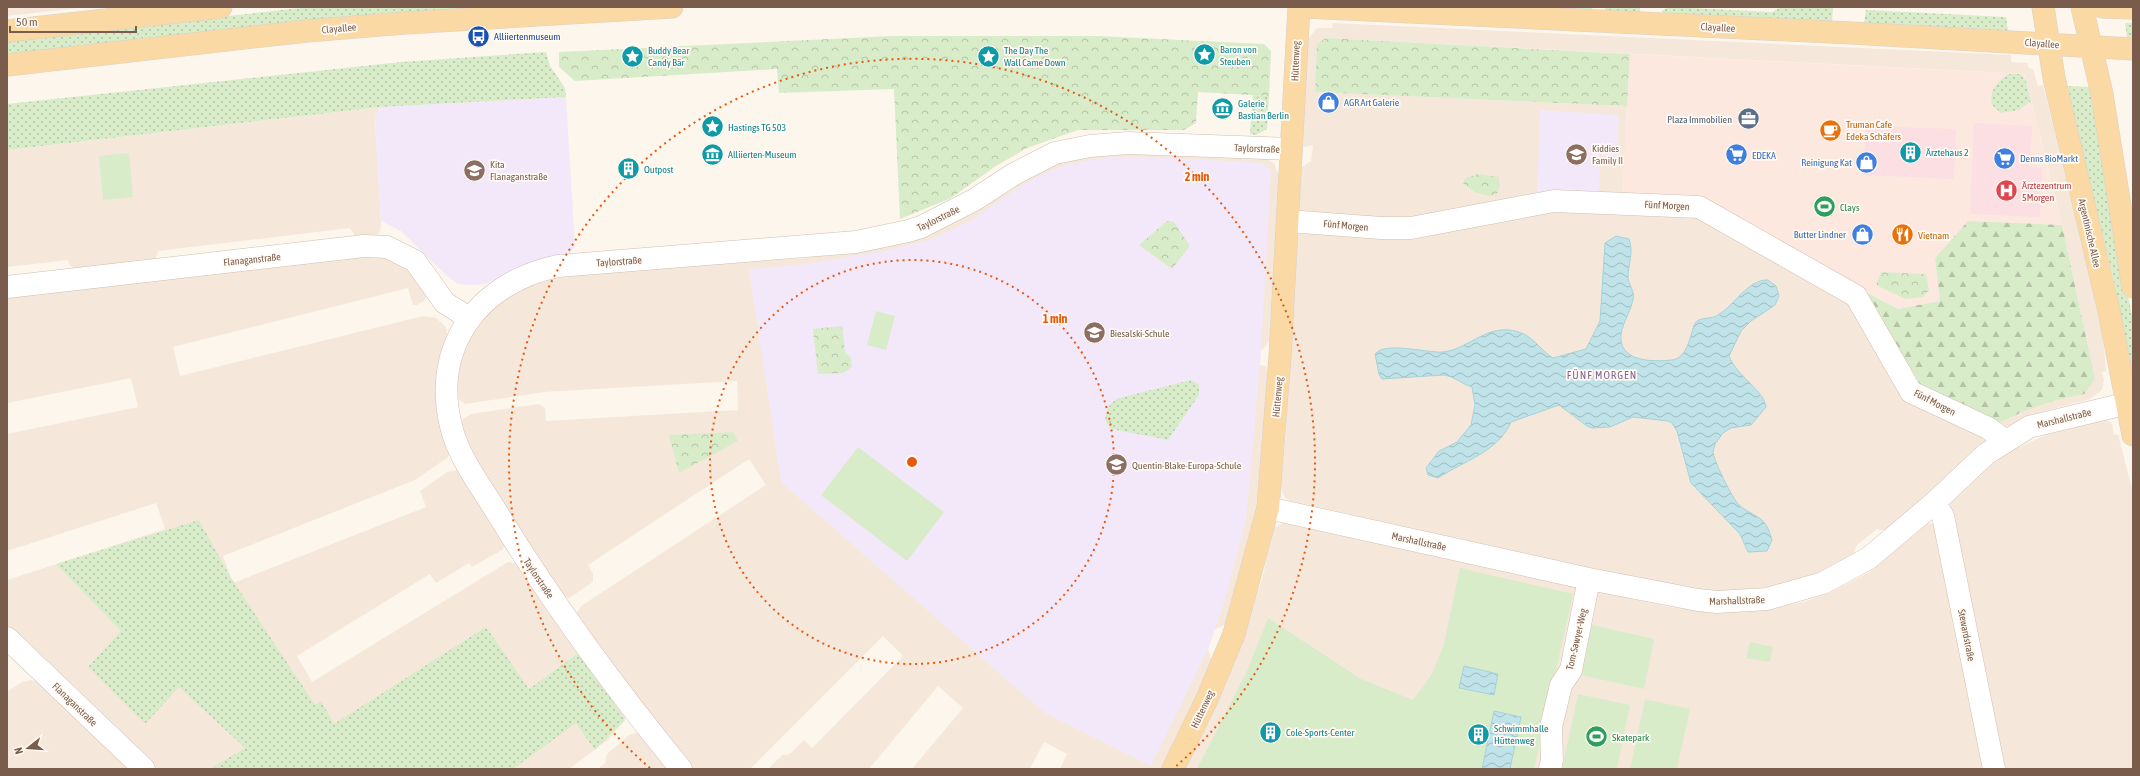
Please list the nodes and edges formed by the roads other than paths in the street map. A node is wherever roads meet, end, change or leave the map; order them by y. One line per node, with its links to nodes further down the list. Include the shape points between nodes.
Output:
1 (222, 7): 10 (main road)
2 (672, 7): 9 (main road, Clayallee)
3 (1298, 7): 15 (main road, Hüttenweg)
4 (1304, 7): 11 (main road, Clayallee)
5 (2043, 7): 11 (main road, Argentinische Allee)
6 (2082, 7): 12 (main road)
7 (2102, 7): 8 (main road)
8 (2133, 8)
9 (564, 10): 14 (main road, Clayallee, via 315,30)
10 (7, 31)
11 (2048, 44): 12 (main road, Clayallee); 20 (main road, Argentinische Allee, via 2062,118)
12 (2091, 47): 13 (main road, Clayallee); 18 (main road, via 2102,94)
13 (2133, 49)
14 (7, 65)
15 (1291, 149): 16 (main road, Hüttenweg); 19 (street, Taylorstraße, via 1128,143 1090,146 1055,153 921,228 856,242 558,266 539,270 500,289)
16 (1288, 220): 22 (street, Fünf Morgen, via 1411,228 1554,200 1699,207 1856,296 1912,392 1988,428); 24 (main road, Hüttenweg)
17 (7, 287): 19 (street, Flanaganstraße, via 364,246 387,247 415,260 445,303)
18 (2133, 287)
19 (469, 318): 28 (street, Taylorstraße, via 455,340 446,383 452,431 463,456 518,547 562,612 642,721)
20 (2130, 403): 21 (main road, Argentinische Allee); 22 (street, Marshallstraße, via 2029,427)
21 (2133, 435)
22 (2006, 441): 23 (street, Marshallstraße, via 1986,454)
23 (1934, 503): 25 (street, Marshallstraße, via 1869,558 1846,572 1823,583 1767,599 1717,602 1698,600); 31 (street, Stewardstraße, via 1943,516)
24 (1268, 508): 25 (street, Marshallstraße); 29 (main road, Hüttenweg, via 1234,634 1207,700)
25 (1589, 579): 30 (street, Tom-Sawyer-Weg, via 1570,670 1561,686 1551,727)
26 (7, 638): 27 (street, Flanaganstraße)
27 (144, 769)
28 (681, 769)
29 (1173, 769)
30 (1550, 769)
31 (1994, 769)

